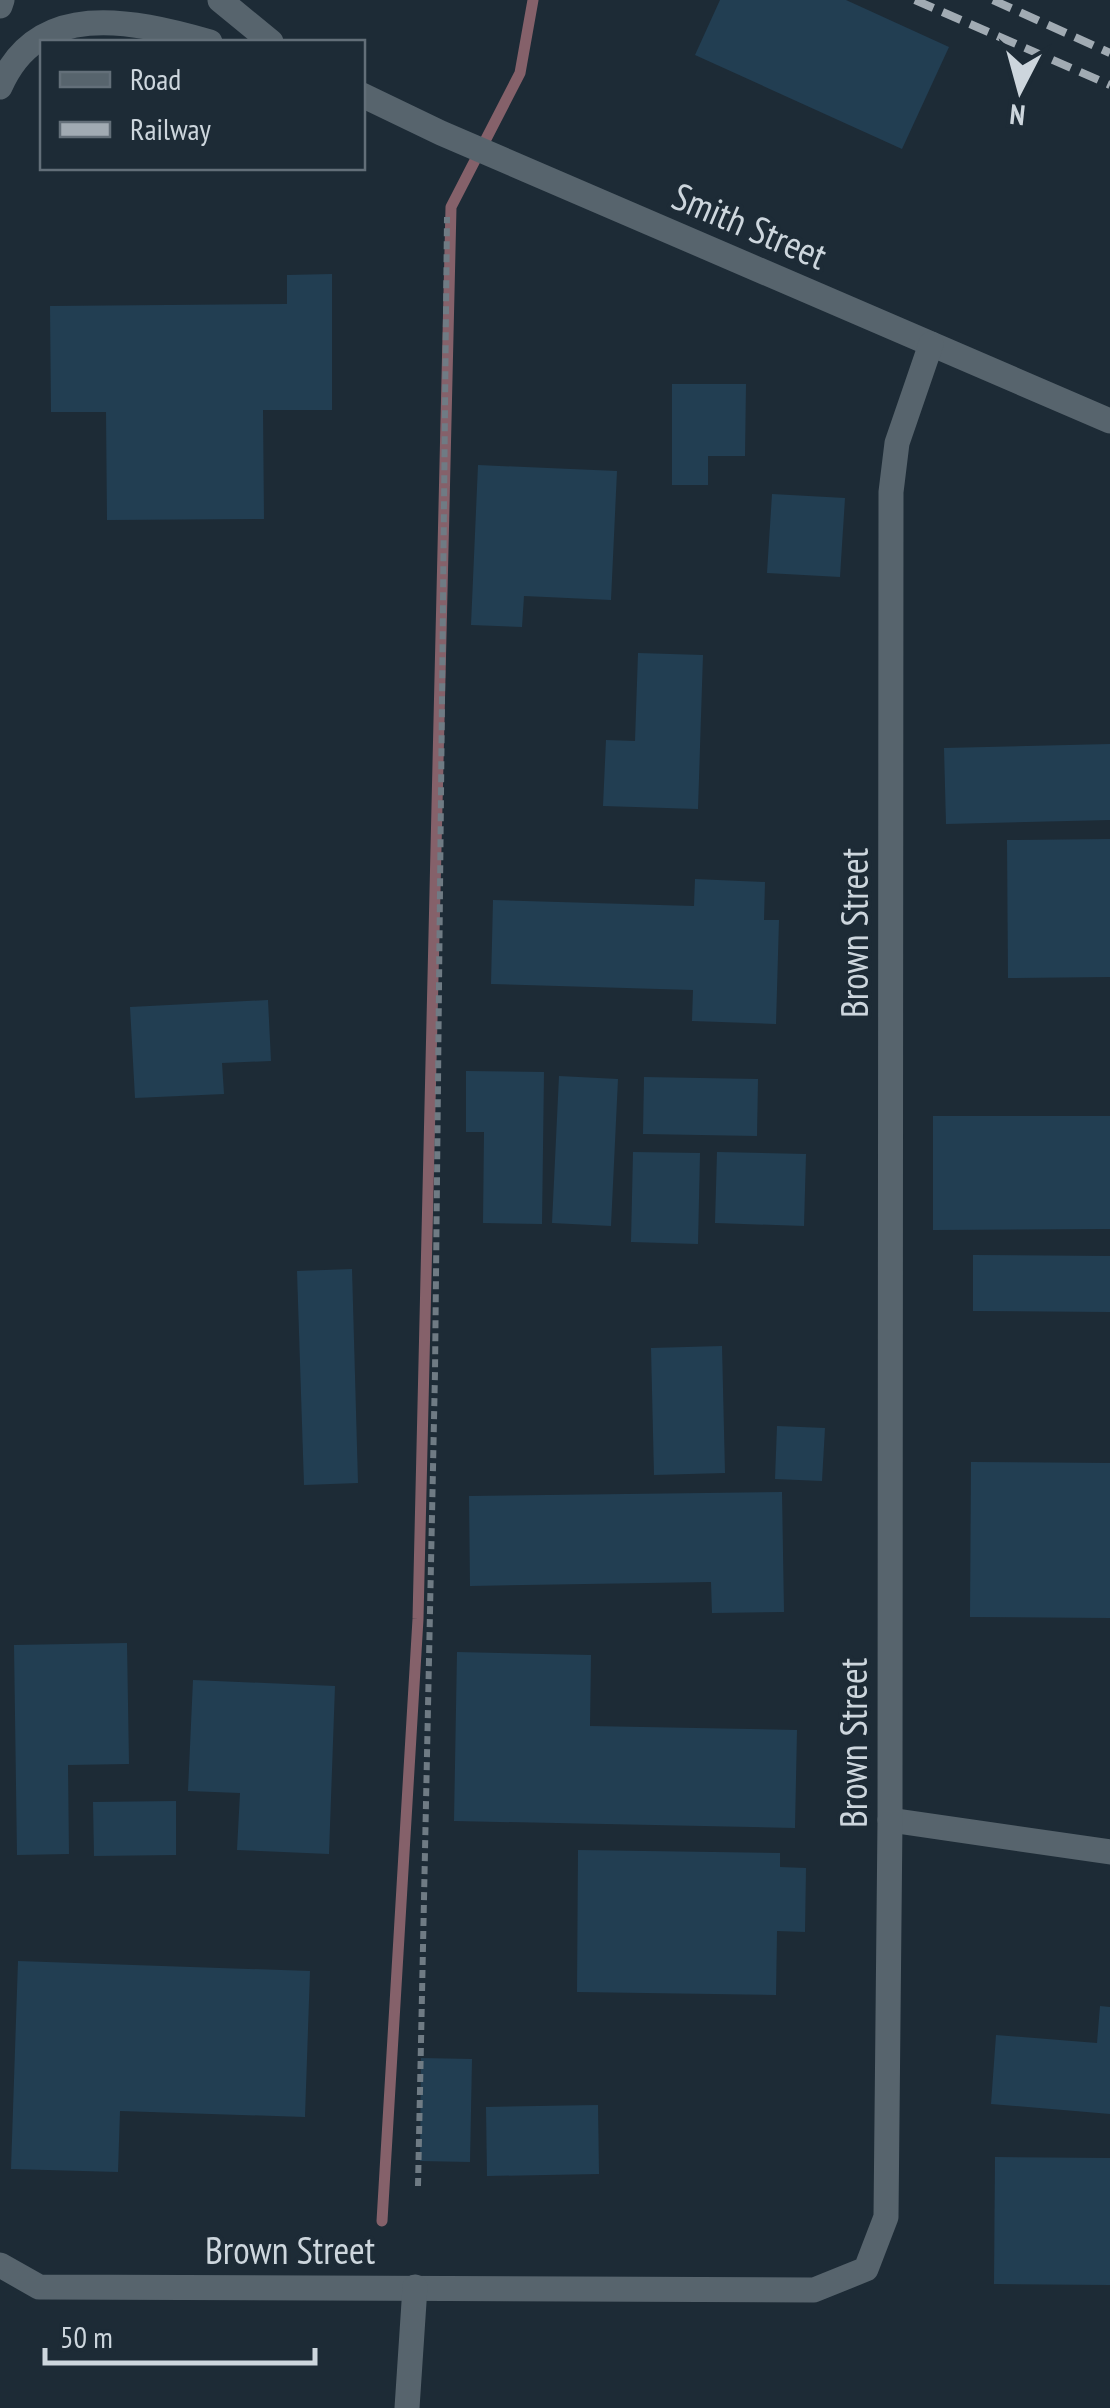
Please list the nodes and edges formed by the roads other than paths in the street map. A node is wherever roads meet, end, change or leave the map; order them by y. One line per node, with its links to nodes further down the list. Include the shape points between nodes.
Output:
1 (220, 0): 3 (street)
2 (203, 40): 4 (street, via 118,17 71,16 30,37)
3 (269, 40)
4 (0, 87)
5 (368, 99): 6 (street, Smith Street)
6 (931, 344): 7 (street, Smith Street); 8 (street, Brown Street, via 897,443 891,492)
7 (1110, 421)
8 (890, 1820): 9 (street); 11 (street, Brown Street, via 886,2216 866,2269 814,2290)
9 (1110, 1852)
10 (0, 2265): 11 (street, Brown Street, via 39,2286)
11 (415, 2287): 12 (street)
12 (407, 2408)

